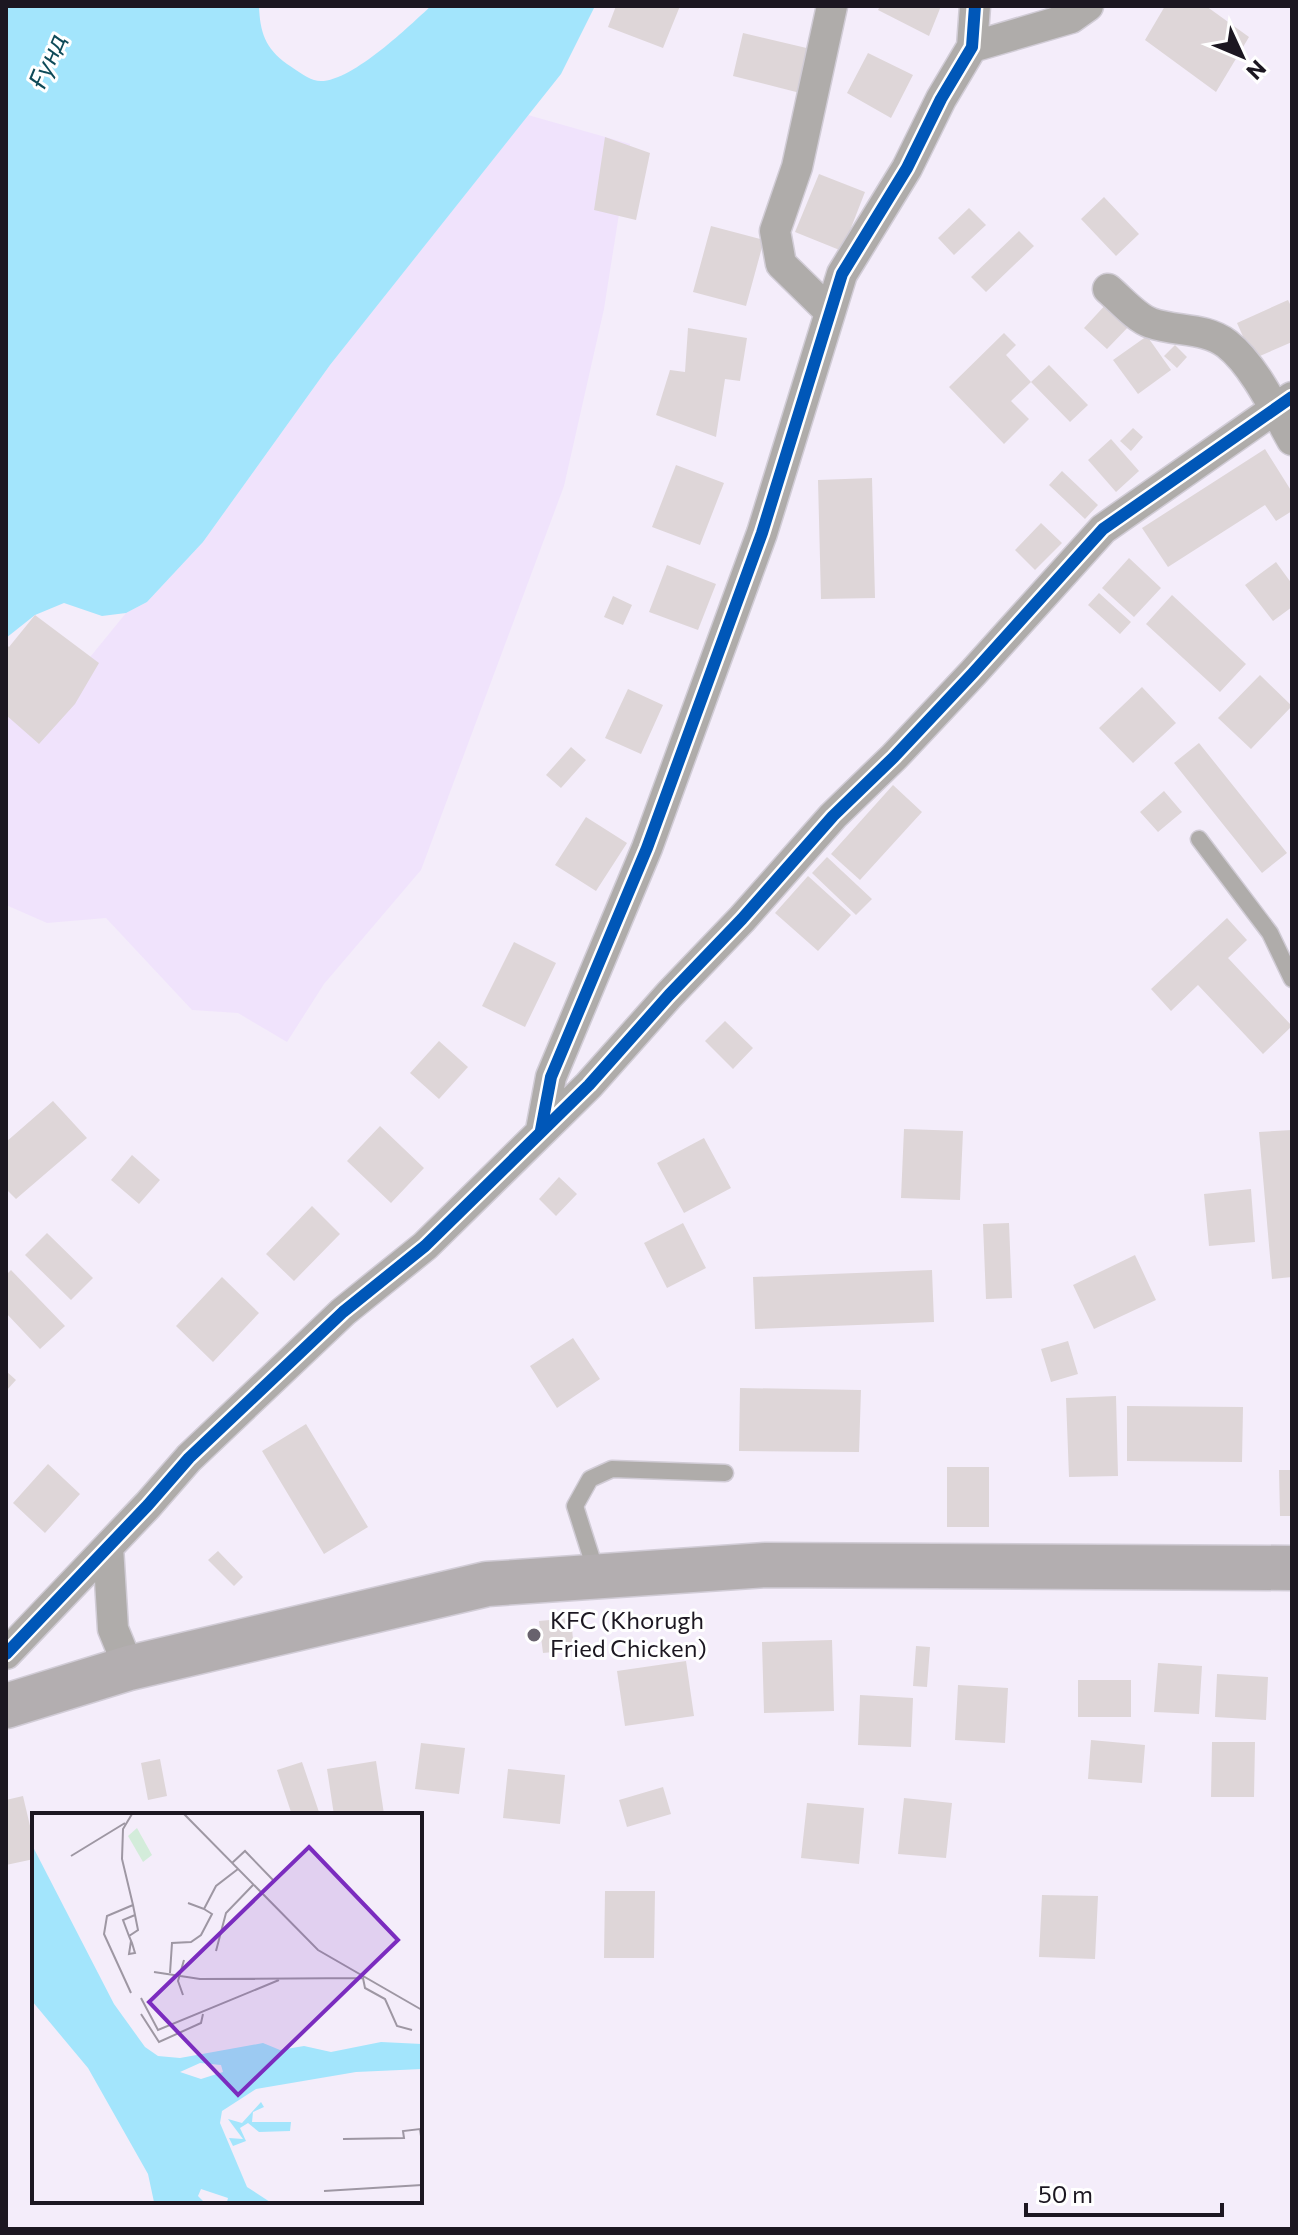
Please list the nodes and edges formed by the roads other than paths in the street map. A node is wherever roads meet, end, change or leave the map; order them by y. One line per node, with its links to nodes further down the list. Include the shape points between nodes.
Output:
1 (832, 6): 6 (street, via 797,167 775,231 781,264)
2 (975, 6): 4 (street)
3 (1088, 6): 4 (street, via 1071,18)
4 (972, 47): 6 (street, via 842,274)
5 (1108, 289): 7 (street, via 1147,322 1204,332 1226,343)
6 (829, 311): 11 (street, via 762,533 647,848 551,1077)
7 (1283, 403): 8 (street); 11 (street, via 1103,529 589,1085)
8 (1292, 440)
9 (1199, 839): 10 (lane, via 1270,933)
10 (1292, 979)
11 (541, 1130): 13 (street, via 425,1246 343,1312 222,1426)
12 (725, 1473): 15 (lane, via 612,1469 590,1479 575,1506)
13 (108, 1547): 16 (street); 17 (street, via 113,1629)
14 (1292, 1568): 15 (main road, via 766,1565)
15 (598, 1577): 17 (main road, via 487,1584)
16 (6, 1654)
17 (129, 1668): 18 (main road)
18 (6, 1706)

